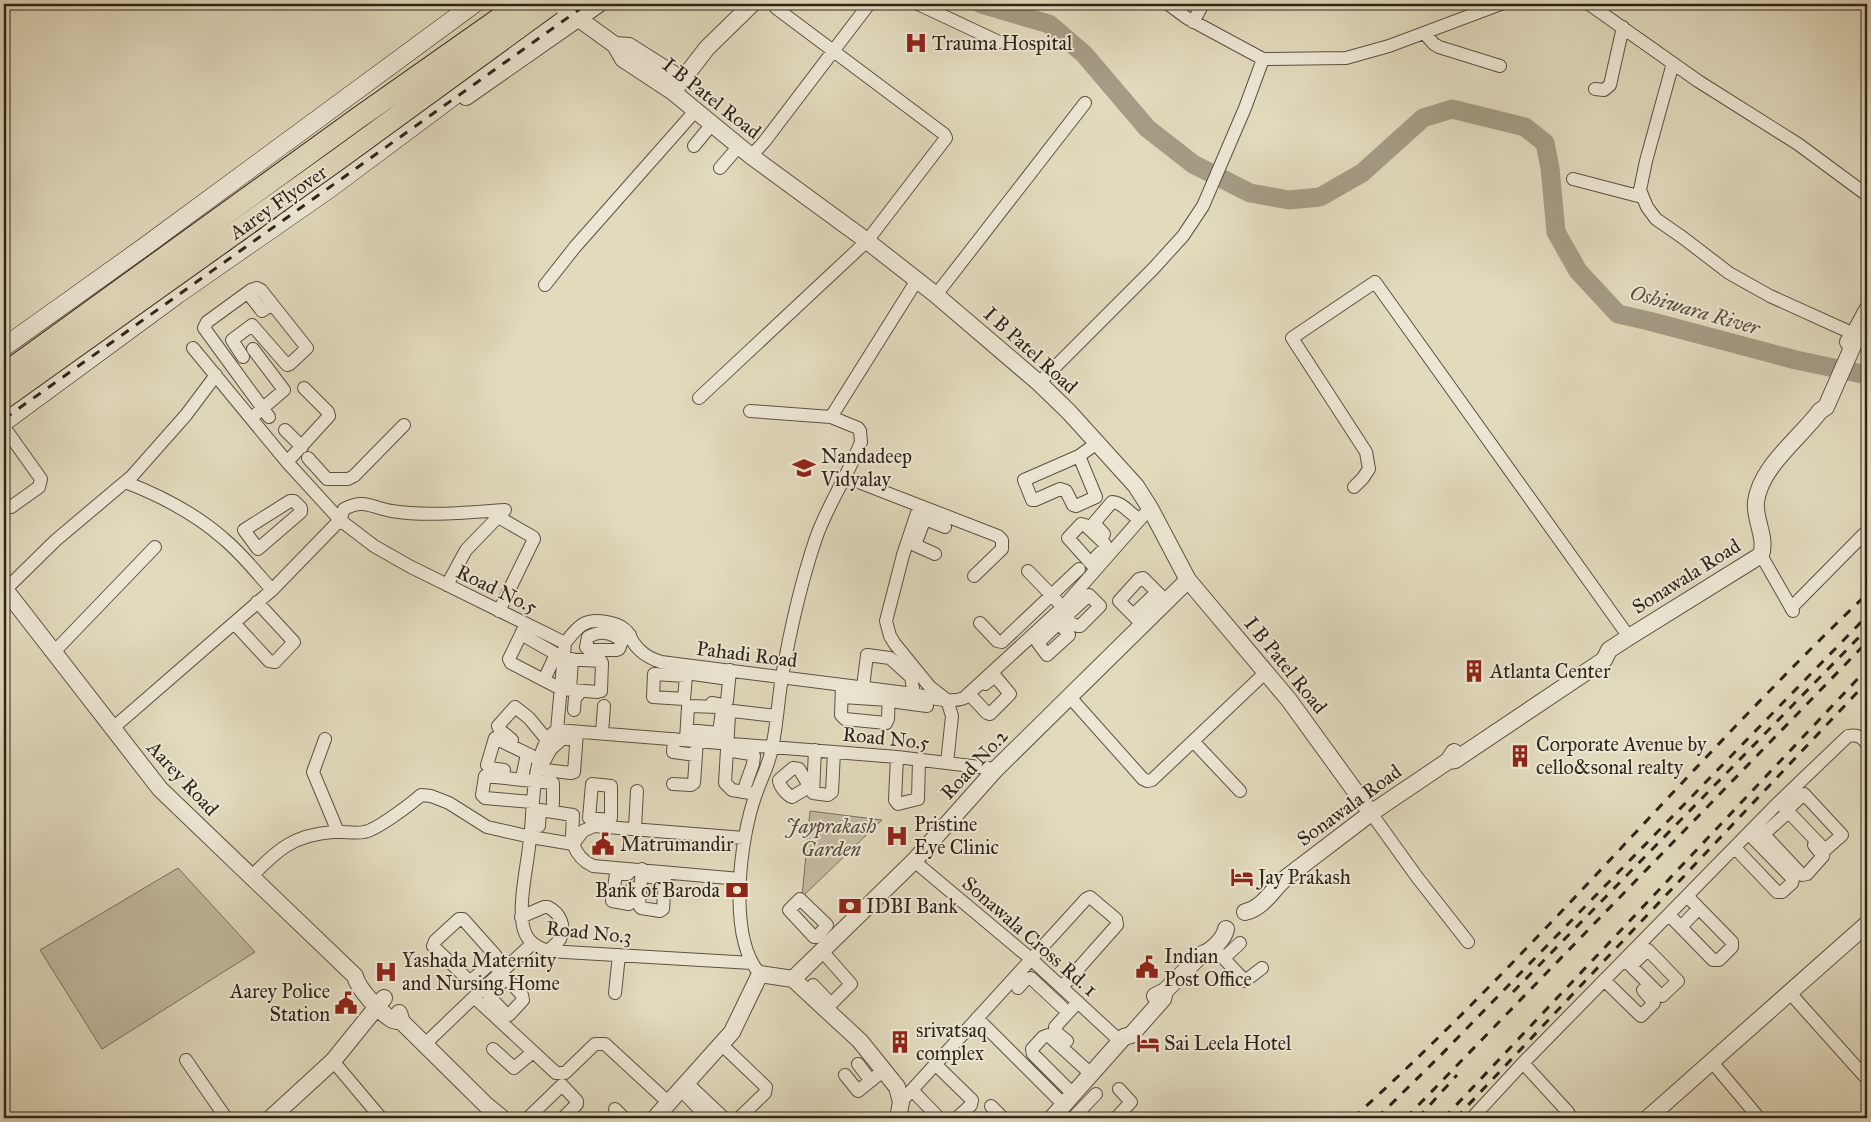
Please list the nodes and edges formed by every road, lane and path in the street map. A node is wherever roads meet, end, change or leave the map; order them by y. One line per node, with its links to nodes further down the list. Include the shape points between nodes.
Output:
1 (474, 4): 35 (main road)
2 (520, 4): 47 (highway, Aarey Flyover, bridge)
3 (599, 4): 14 (street)
4 (739, 4): 23 (street, via 699,42)
5 (752, 4): 23 (street)
6 (775, 4): 19 (street)
7 (869, 4): 19 (street)
8 (918, 4): 18 (street)
9 (1168, 4): 15 (street)
10 (1203, 4): 15 (street)
11 (1500, 4): 13 (street)
12 (1588, 4): 16 (street)
13 (1480, 8): 17 (street)
14 (568, 9): 23 (street, I B Patel Road, via 615,45 624,59); 38 (main road, via 332,187); 51 (highway, Aarey Flyover, bridge, via 347,153)
15 (1193, 22): 20 (street)
16 (1623, 27): 21 (street); 24 (street, via 1610,85 1604,90)
17 (1426, 34): 20 (street, via 1346,58); 22 (street, via 1439,47)
18 (999, 42)
19 (833, 52): 29 (street); 34 (street, via 946,138)
20 (1263, 59): 49 (street, via 1203,206 1170,252)
21 (1673, 63): 32 (street, via 1798,144); 33 (street, via 1646,161 1640,190)
22 (1500, 66)
23 (674, 83): 26 (street, I B Patel Road)
24 (1595, 89)
25 (1085, 103): 39 (street)
26 (696, 110): 27 (street, I B Patel Road); 37 (street)
27 (712, 124): 28 (street); 29 (street, I B Patel Road)
28 (694, 146)
29 (745, 151): 30 (street); 34 (street, I B Patel Road)
30 (720, 168)
31 (1573, 179): 33 (street)
32 (1867, 195)
33 (1642, 197): 41 (street, via 1656,219 1729,273)
34 (867, 241): 36 (street, I B Patel Road); 52 (street)
35 (144, 247): 38 (main road); 43 (main road)
36 (916, 280): 39 (street, I B Patel Road); 55 (street)
37 (544, 286)
38 (178, 294): 57 (main road)
39 (936, 295): 49 (street, I B Patel Road)
40 (1867, 310): 41 (street)
41 (1853, 338): 82 (street, via 1822,407 1768,470 1756,500 1763,546)
42 (265, 339): 45 (street); 45 (street, via 252,325 233,338 232,342); 46 (street, via 288,365 307,348 257,288 204,326)
43 (4, 347)
44 (193, 348): 48 (street, Road No.5)
45 (248, 353): 46 (street); 54 (street, via 284,390)
46 (232, 366): 48 (street); 54 (street)
47 (4, 374)
48 (217, 376): 56 (street, Road No.5); 66 (street)
49 (1039, 383): 61 (street, I B Patel Road)
50 (304, 388): 62 (street, via 329,416)
51 (4, 398)
52 (698, 398)
53 (750, 411): 55 (street)
54 (266, 413): 56 (street)
55 (831, 418): 111 (street, via 858,428 862,436 815,540 794,614)
56 (251, 419): 64 (street, Road No.5)
57 (4, 422)
58 (404, 425): 65 (street, via 354,476)
59 (4, 427): 70 (street, via 41,479 39,487)
60 (286, 430): 62 (street)
61 (1097, 443): 63 (street); 74 (street, I B Patel Road, via 1136,486)
62 (305, 452): 64 (street); 65 (street)
63 (1079, 456): 63 (street, via 1024,480 1032,500 1060,489 1066,491 1076,506 1096,497)
64 (287, 462): 69 (street, Road No.5)
65 (327, 479): 69 (street)
66 (125, 482): 83 (street, via 184,510 224,538); 89 (street, via 56,540)
67 (861, 483): 73 (street)
68 (1354, 487): 101 (street, via 1368,469 1366,452 1292,338 1375,282)
69 (315, 493): 71 (street); 75 (street, Road No.5)
70 (11, 507)
71 (301, 508): 79 (street, via 301,512 261,548); 79 (street, via 290,500 245,530)
72 (505, 510): 75 (street, via 402,512 355,503 344,509)
73 (924, 512): 76 (street); 81 (street, via 915,545); 86 (street, via 1002,540 1002,549); 121 (street, via 903,555 886,621 896,644 930,687)
74 (1141, 514): 80 (street); 80 (street, via 1114,501 1094,522); 87 (street, I B Patel Road)
75 (340, 520): 88 (street, Road No.5, via 374,546); 90 (street)
76 (945, 527)
77 (1867, 531): 82 (street, via 1792,610)
78 (155, 547): 104 (street)
79 (256, 547): 83 (street)
80 (1110, 548): 84 (street); 84 (street, via 1083,524 1069,536 1069,541)
81 (935, 554)
82 (1761, 555): 101 (street, Sonawala Road)
83 (243, 558): 90 (street)
84 (1088, 567): 91 (street); 95 (street)
85 (1028, 571): 91 (street)
86 (974, 576)
87 (1188, 580): 92 (street, Road No.2); 109 (street, I B Patel Road)
88 (447, 585): 94 (street, Road No.5); 94 (street, via 466,550 494,520 500,518 534,540)
89 (5, 589): 104 (street, Aarey Road)
90 (272, 590): 93 (street)
91 (1052, 595): 95 (street); 99 (street)
92 (1161, 597): 96 (street, Road No.2); 96 (street, via 1143,578 1139,579 1119,600)
93 (260, 605): 98 (street); 98 (street, via 294,642 275,662 269,661)
94 (499, 611): 100 (street, Road No.5)
95 (1062, 611): 102 (street, via 1051,624)
96 (1138, 620): 119 (street, Road No.2)
97 (980, 623): 99 (street, via 999,643)
98 (236, 626): 125 (street)
99 (1017, 628): 102 (street)
100 (523, 629): 103 (street, Road No.5); 105 (street); 113 (street, via 509,662)
101 (1629, 637): 155 (street, Sonawala Road, via 1609,650 1598,651 1541,689 1448,760)
102 (1028, 640): 112 (street)
103 (565, 643): 105 (street); 106 (street, Pahadi Road, via 586,622 611,622 625,629 626,638)
104 (53, 653): 125 (street, Aarey Road)
105 (564, 658): 113 (street); 120 (street); 120 (street, via 602,662 601,689)
106 (661, 668): 107 (street, Pahadi Road); 107 (street, via 654,675 653,696 684,700 686,677)
107 (679, 670): 108 (street, Pahadi Road)
108 (693, 670): 110 (street, Pahadi Road); 110 (street, via 690,698 693,701 725,704)
109 (1266, 672): 133 (street); 155 (street, I B Patel Road)
110 (729, 675): 111 (street, Pahadi Road)
111 (782, 677): 115 (street, Pahadi Road); 124 (street)
112 (989, 678): 118 (street); 118 (street, via 995,676 1010,694 990,714 986,714)
113 (544, 680): 120 (street)
114 (863, 684): 115 (street, Pahadi Road); 116 (street, Pahadi Road); 117 (street, via 866,656 890,658 910,676)
115 (842, 691): 116 (street); 116 (street, via 844,719 884,724 888,721)
116 (892, 694): 117 (street, Pahadi Road)
117 (913, 694): 121 (street, Pahadi Road); 123 (street)
118 (970, 695): 121 (street)
119 (1069, 696): 133 (street, via 1147,781 1152,780); 144 (street, Road No.2)
120 (570, 698): 126 (street)
121 (948, 700): 140 (street, via 952,716)
122 (604, 706): 127 (street)
123 (927, 706)
124 (772, 716): 132 (street, via 768,736); 134 (street, via 734,711 729,716); 135 (street)
125 (113, 728): 169 (street, Aarey Road, via 160,788)
126 (557, 730): 128 (street, Road No.5); 145 (street, via 551,733)
127 (602, 733): 128 (street, Road No.5); 129 (street, Road No.5)
128 (577, 735): 145 (street, via 557,743); 145 (street, via 574,772)
129 (691, 737): 134 (street, Road No.5); 136 (street); 136 (street, via 674,753)
130 (325, 739): 158 (street, via 313,772)
131 (1864, 740): 151 (street, via 1848,736)
132 (754, 741): 134 (street, Road No.5); 135 (street, Road No.5)
133 (1193, 741): 150 (street)
134 (727, 743): 141 (street, via 754,756); 152 (street, via 726,785 732,790)
135 (772, 747): 137 (street, Road No.5); 143 (street)
136 (696, 755): 147 (street, via 693,784)
137 (815, 755): 138 (street, Road No.5); 138 (street, via 813,793 828,795 832,792)
138 (834, 756): 139 (street, Road No.5)
139 (897, 763): 142 (street, Road No.5); 142 (street, via 895,800 898,804 918,799)
140 (947, 763): 142 (street, Road No.5); 144 (street, Road No.5)
141 (753, 764): 143 (street); 152 (street)
142 (919, 766)
143 (768, 767): 146 (street); 152 (street)
144 (996, 769): 164 (street, Road No.2)
145 (535, 771): 153 (street, via 553,783); 160 (street); 162 (street, via 573,815); 162 (street, via 539,831)
146 (786, 773)
147 (672, 784)
148 (618, 789): 156 (street)
149 (637, 791): 157 (street)
150 (1240, 791)
151 (1798, 792): 154 (street); 154 (street, via 1804,794 1842,836 1825,850)
152 (750, 793): 161 (street)
153 (552, 804)
154 (1782, 808): 159 (street); 159 (street, via 1822,858 1802,875)
155 (1371, 813): 179 (street); 182 (street, Sonawala Road, via 1276,886 1268,886 1247,904 1245,912 1203,947)
156 (605, 823): 157 (street); 162 (street, via 583,831)
157 (635, 824): 161 (street)
158 (338, 832): 160 (street, via 365,832 403,810 421,795 449,803 487,827); 169 (street, via 305,836 276,852)
159 (1758, 835): 163 (street); 165 (street); 165 (street, via 1793,879 1792,883 1779,893)
160 (531, 838): 162 (street); 174 (street, Road No.3)
161 (744, 838): 170 (street)
162 (574, 839): 166 (street, via 576,852 588,864)
163 (1735, 848): 165 (street); 171 (street)
164 (914, 861): 178 (street, Road No.2); 184 (street, Sonawala Cross Rd. 1)
165 (1748, 861)
166 (607, 870): 167 (street); 172 (street)
167 (638, 872): 168 (street); 168 (street, via 638,905 660,911 663,909 665,881)
168 (658, 874): 170 (street)
169 (252, 876): 198 (street, Aarey Road, via 355,976 357,984)
170 (740, 880): 186 (street, via 745,940)
171 (1687, 896): 173 (street); 175 (street)
172 (605, 906)
173 (1699, 908): 176 (street); 176 (street, via 1732,942 1732,947 1719,960 1713,960)
174 (525, 915): 181 (street, Road No.3, via 524,931); 181 (street, via 548,907 562,920 560,939)
175 (1669, 915): 176 (street); 212 (street, via 1628,963)
176 (1680, 927)
177 (1866, 929): 195 (street)
178 (824, 942): 189 (street, Road No.2); 199 (street, via 851,983)
179 (1468, 942)
180 (1240, 943): 182 (street)
181 (543, 947): 183 (street, Road No.3); 188 (street)
182 (1213, 953): 187 (street, via 1245,981); 204 (street, Sonawala Road, via 1157,994 1125,1030)
183 (619, 955): 186 (street, Road No.3); 194 (street)
184 (1031, 959): 192 (street, Sonawala Cross Rd. 1); 192 (street, via 1086,899 1092,898 1116,919 1117,925); 202 (street)
185 (491, 962): 188 (street); 190 (street); 190 (street, via 495,954 463,919 456,920 433,946)
186 (756, 968): 189 (street); 206 (street, via 732,1032)
187 (1262, 968)
188 (503, 975): 196 (street); 201 (street, via 489,994); 201 (street, via 523,998 508,1015)
189 (793, 979): 199 (street)
190 (470, 982): 196 (street)
191 (813, 985): 199 (street)
192 (1062, 987): 197 (street, Sonawala Cross Rd. 1)
193 (1018, 988): 200 (street, via 1031,978)
194 (614, 993)
195 (1790, 993): 211 (street); 218 (street)
196 (477, 994): 201 (street); 205 (street)
197 (1075, 999): 200 (street); 204 (street, Sonawala Cross Rd. 1); 216 (street, via 1055,1030)
198 (380, 1002): 205 (street, Aarey Road, via 392,1020 402,1022); 210 (street)
199 (828, 1007): 215 (street)
200 (1062, 1007): 203 (street)
201 (497, 1012): 208 (street)
202 (977, 1018): 214 (street); 226 (street)
203 (1051, 1018)
204 (1122, 1039): 216 (street, Sonawala Road)
205 (425, 1044): 230 (street, Aarey Road)
206 (721, 1044): 220 (street); 236 (street, via 766,1087 765,1093)
207 (493, 1049): 208 (street, via 514,1068)
208 (533, 1052): 223 (street, via 556,1073 565,1073 595,1044 605,1044)
209 (186, 1060): 227 (street)
210 (333, 1061): 228 (street); 229 (street)
211 (1712, 1062): 244 (street); 245 (street)
212 (1522, 1063): 242 (street); 243 (street, via 1568,1112)
213 (858, 1064): 219 (street)
214 (936, 1064): 224 (street); 238 (street, via 972,1100)
215 (884, 1070): 219 (street); 224 (street)
216 (1093, 1072): 226 (street, Sonawala Road); 226 (street, via 1048,1035 1032,1049 1032,1054)
217 (845, 1075): 219 (street, via 858,1091)
218 (1867, 1079)
219 (871, 1081)
220 (684, 1087): 223 (street); 234 (street); 235 (street)
221 (1119, 1089): 241 (street, via 1130,1102)
222 (1096, 1094): 226 (street)
223 (669, 1103): 233 (street)
224 (904, 1103): 237 (street)
225 (991, 1106): 239 (street)
226 (1070, 1106): 240 (street, Sonawala Road)
227 (226, 1118)
228 (271, 1118)
229 (381, 1118)
230 (502, 1118)
231 (528, 1118): 232 (street, via 562,1086 578,1101)
232 (563, 1118)
233 (655, 1118)
234 (708, 1118)
235 (724, 1118)
236 (739, 1118)
237 (939, 1118)
238 (957, 1118)
239 (1003, 1118)
240 (1052, 1118)
241 (1116, 1118)
242 (1472, 1118)
243 (1567, 1118)
244 (1648, 1118)
245 (1759, 1118)

